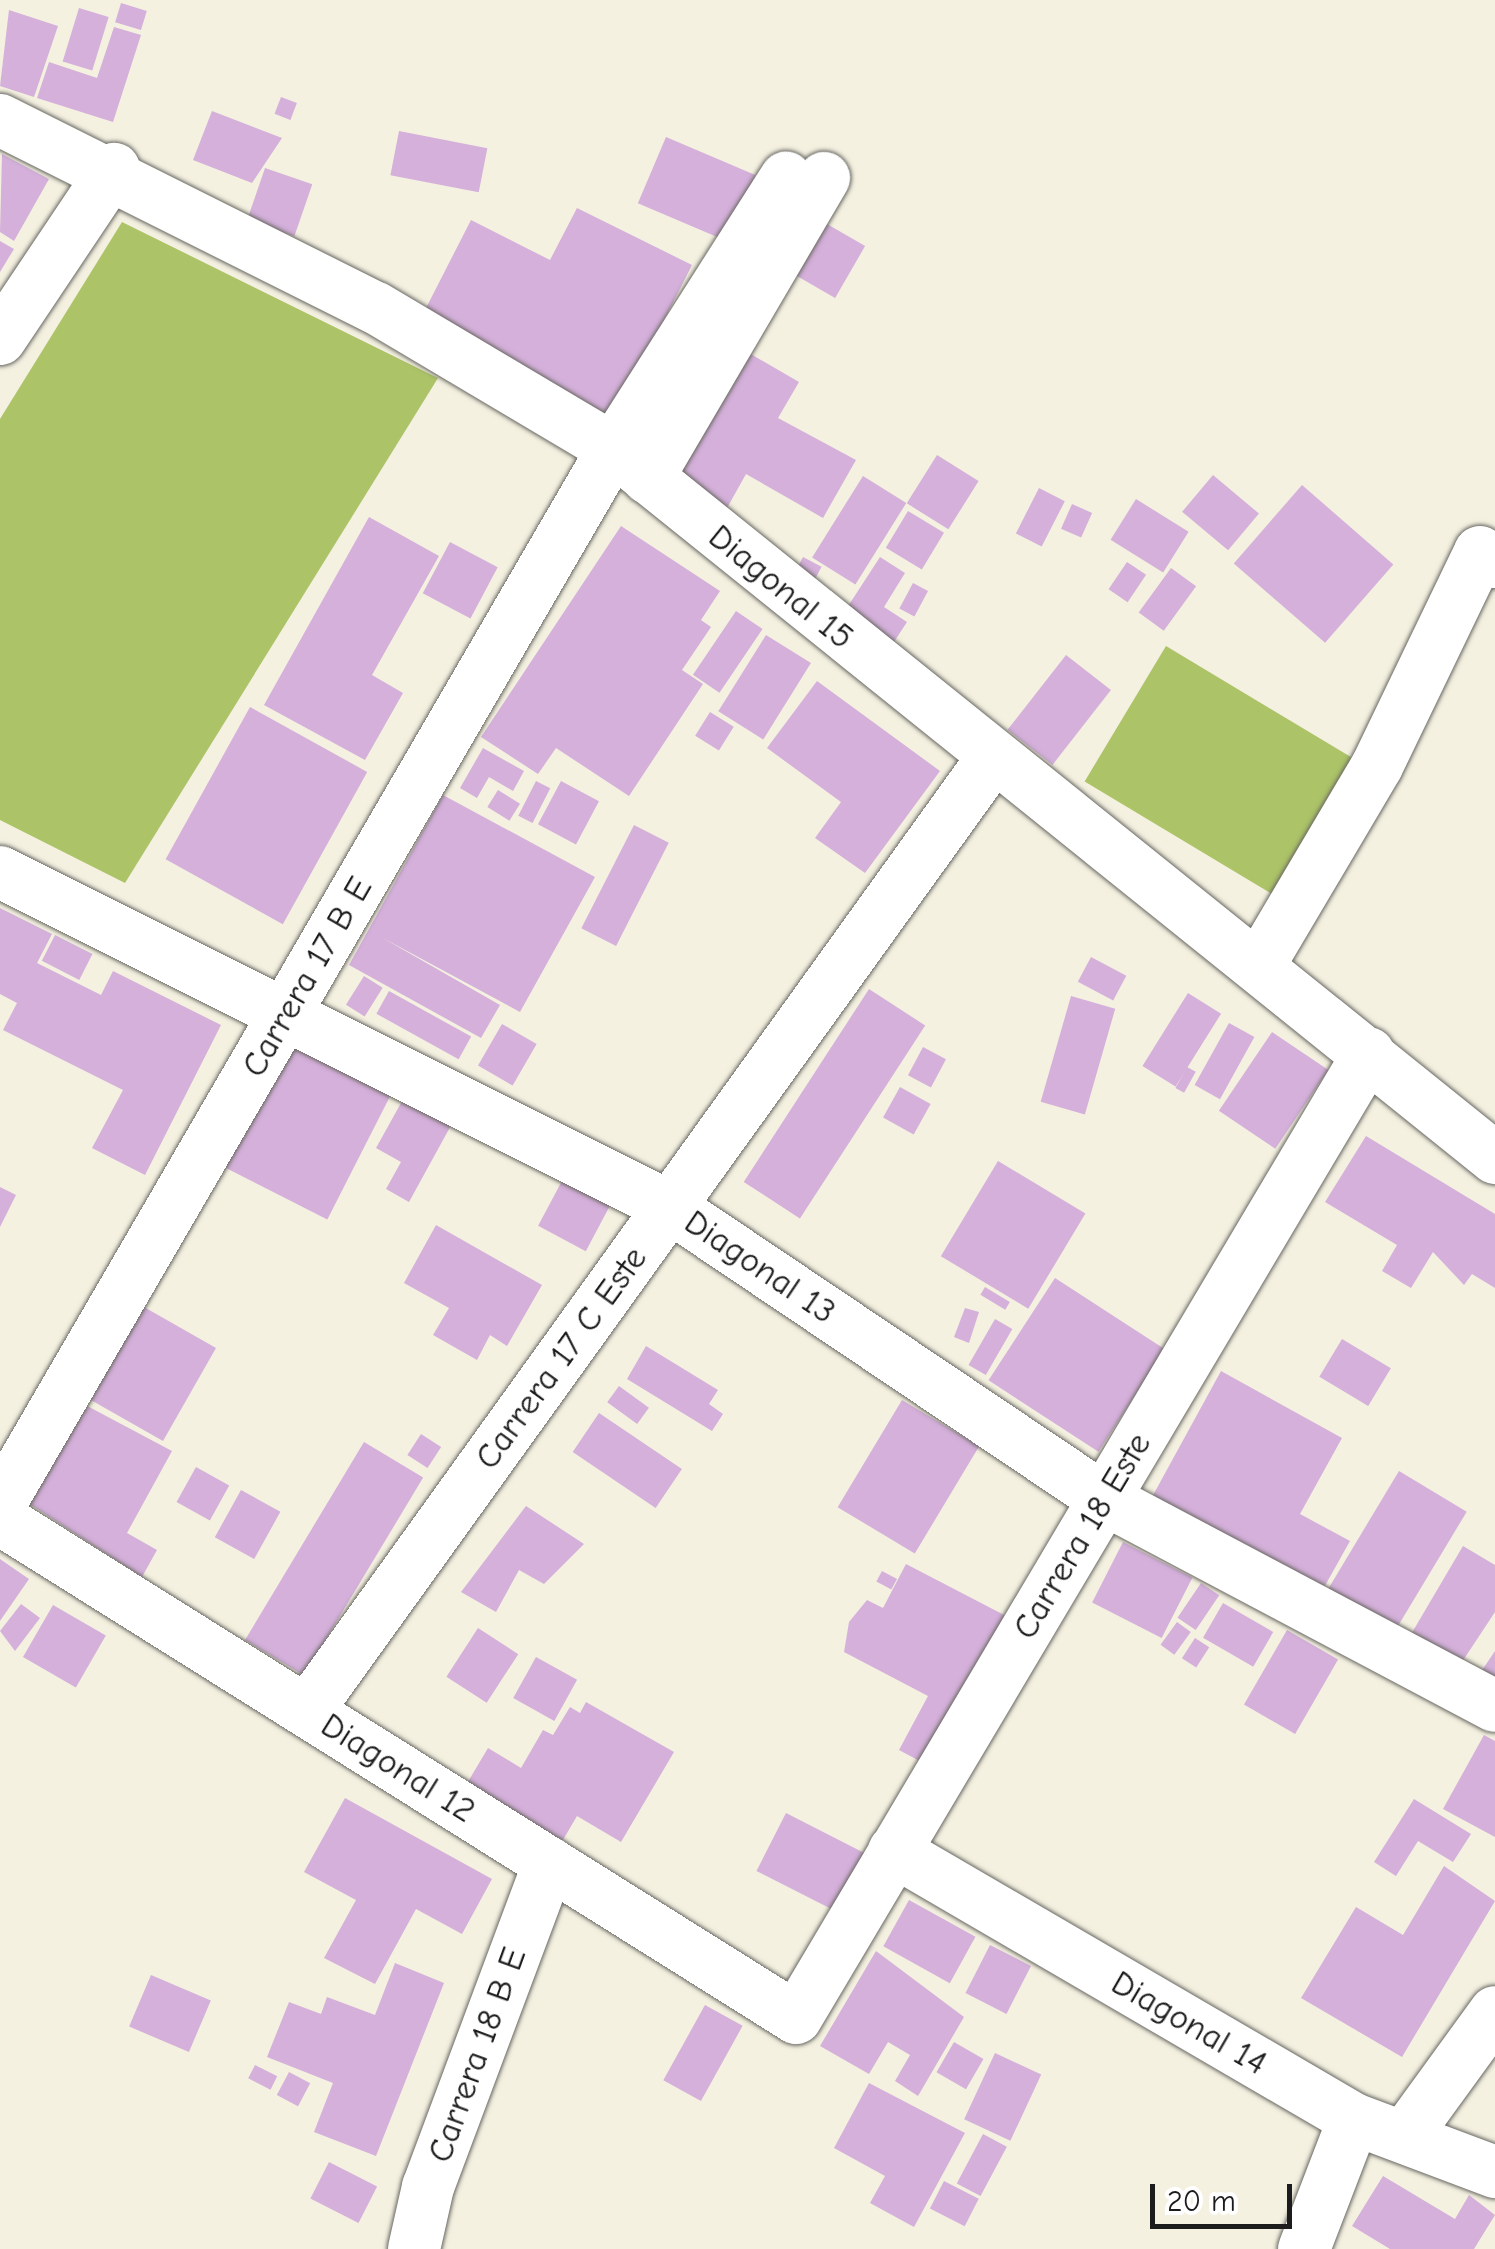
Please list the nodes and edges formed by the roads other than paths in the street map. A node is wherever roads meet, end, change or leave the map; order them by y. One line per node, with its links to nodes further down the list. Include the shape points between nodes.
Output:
1 (0, 120): 2 (street, Diagonal 15)
2 (114, 169): 4 (street); 5 (street, Diagonal 15)
3 (805, 178): 5 (street, Carrera 17 B E)
4 (0, 340)
5 (630, 464): 7 (street, Diagonal 15); 10 (street, Carrera 17 B E)
6 (1495, 562): 9 (street, via 1480,552 1377,766)
7 (991, 760): 9 (street, Diagonal 15); 13 (street, Carrera 17 C Este)
8 (0, 872): 10 (street, Diagonal 13)
9 (1260, 962): 11 (street, Diagonal 15)
10 (288, 1010): 13 (street, Diagonal 13); 15 (street, Carrera 17 B E)
11 (1369, 1054): 12 (street, Diagonal 15); 14 (street, Carrera 18 Este)
12 (1495, 1158)
13 (670, 1207): 14 (street, Diagonal 13); 18 (street, Carrera 17 C Este)
14 (1104, 1499): 17 (street, Diagonal 13); 19 (street, Carrera 18 Este)
15 (0, 1504)
16 (0, 1519): 18 (street, Diagonal 12)
17 (1495, 1706)
18 (307, 1712): 20 (street, Diagonal 12)
19 (894, 1851): 22 (street, Carrera 18 Este); 23 (street, Diagonal 14)
20 (548, 1863): 22 (street, Diagonal 12); 26 (street, Carrera 18 B E)
21 (1495, 2012): 24 (street)
22 (796, 2018)
23 (1354, 2120): 24 (street, Diagonal 14); 27 (street)
24 (1405, 2136): 25 (street, Diagonal 14)
25 (1495, 2172)
26 (414, 2249)
27 (1304, 2249)

